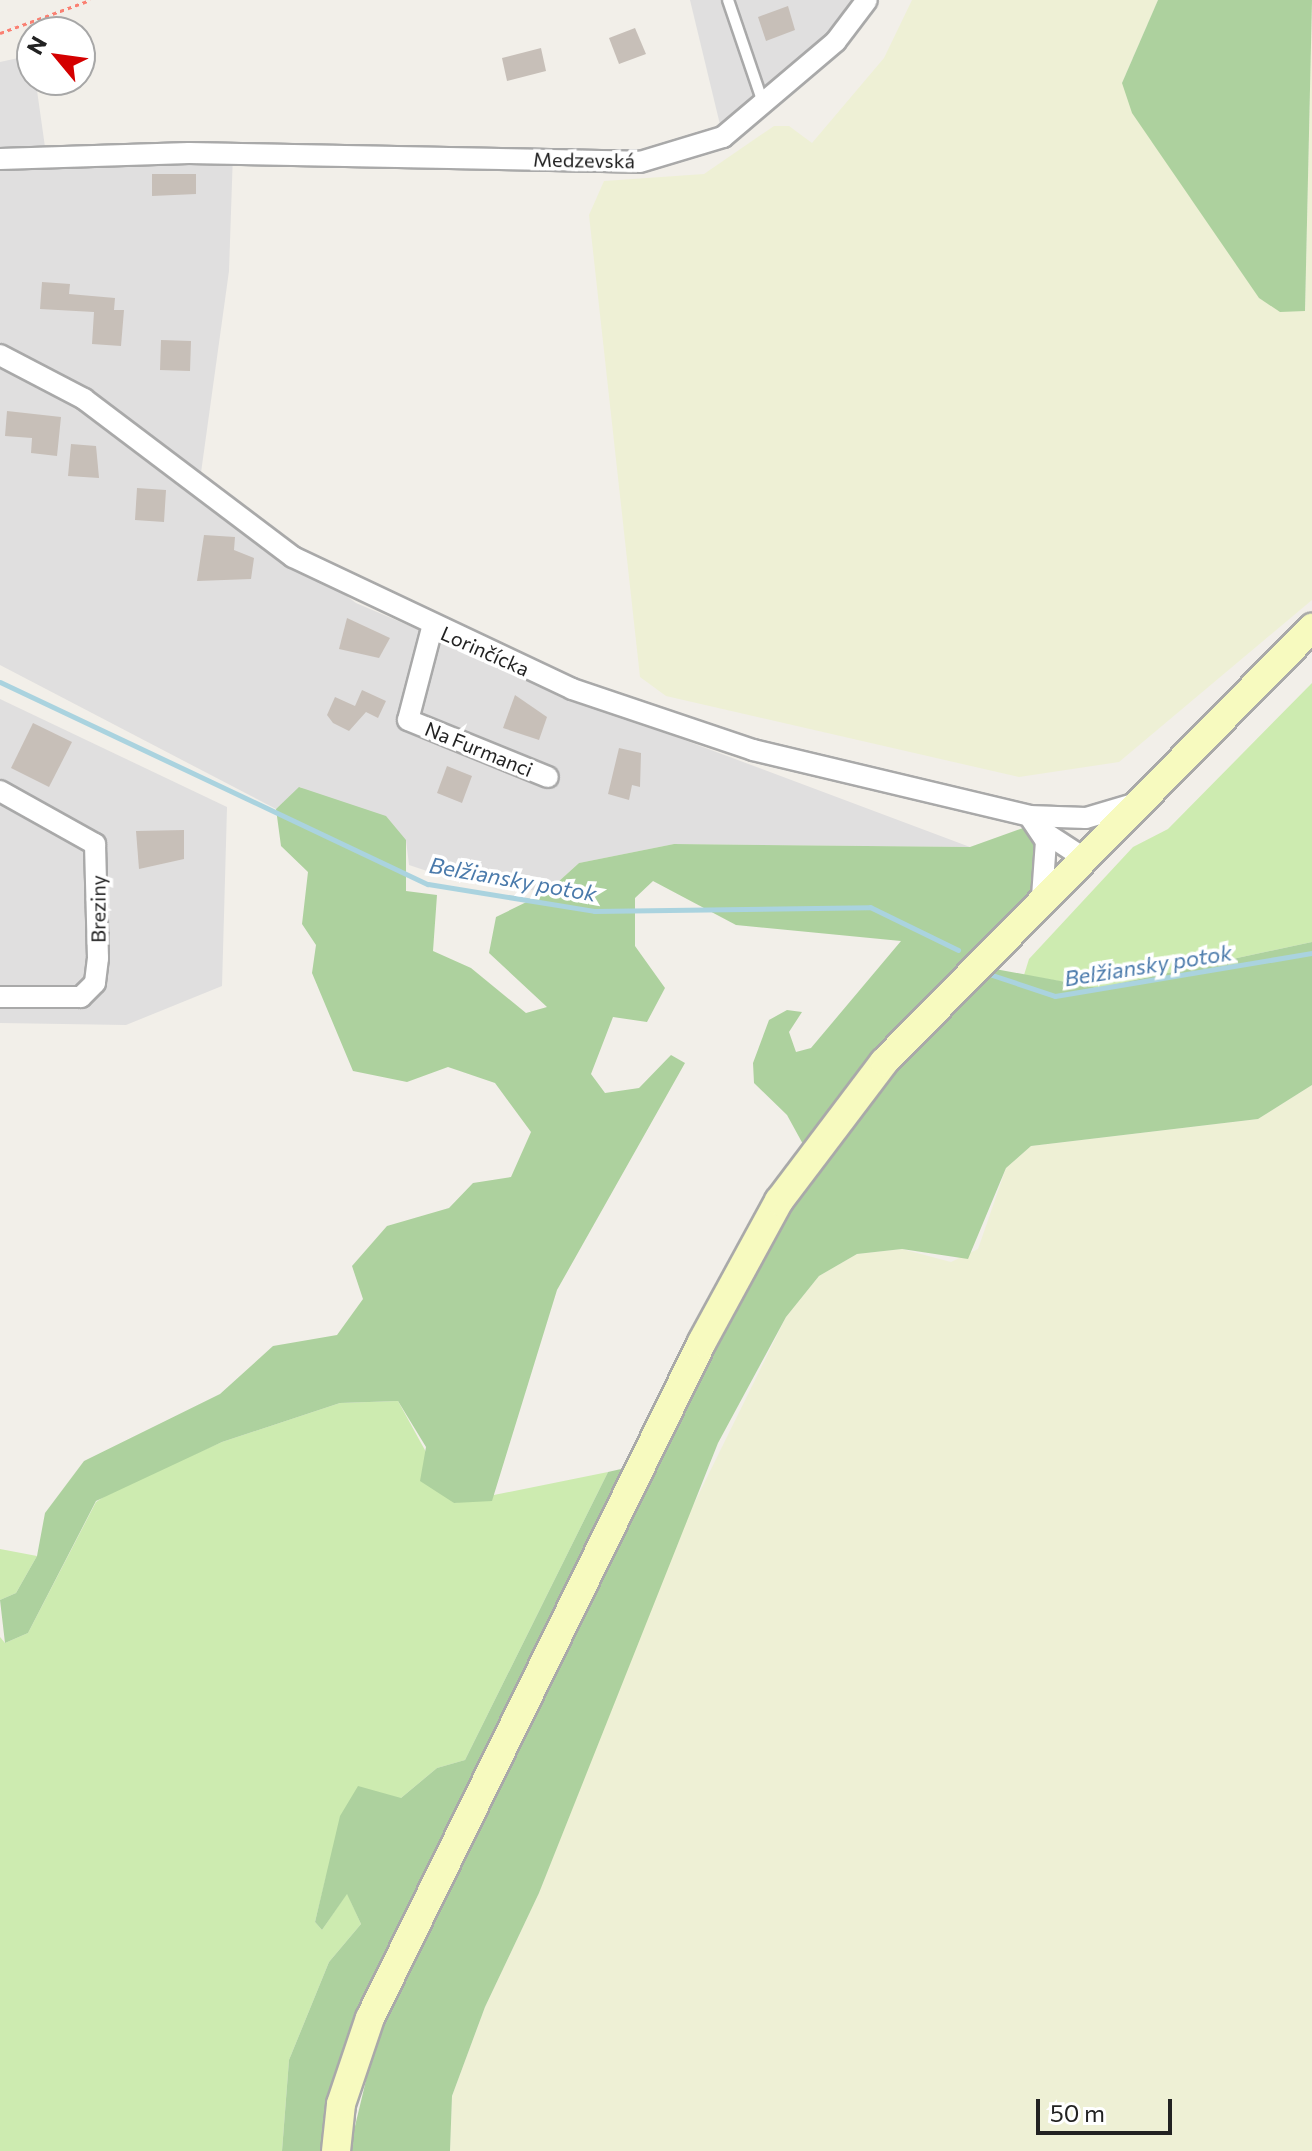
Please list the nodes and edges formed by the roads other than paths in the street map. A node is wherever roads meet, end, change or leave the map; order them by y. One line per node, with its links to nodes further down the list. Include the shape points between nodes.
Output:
1 (728, 0): 3 (lane)
2 (867, 0): 3 (street, Medzevská, via 836,41)
3 (763, 103): 4 (street, Medzevská, via 723,137 640,162 385,156)
4 (0, 159)
5 (0, 355): 6 (street, Lorinčícka, via 84,399 293,557)
6 (432, 628): 8 (street, Na Furmanci, via 408,720); 11 (street, Lorinčícka, via 701,735)
7 (1312, 628): 10 (main road)
8 (548, 777)
9 (0, 791): 16 (street, Breziny, via 87,835 98,856 98,971 91,990 81,997)
10 (1134, 804): 12 (street, Lorinčícka); 14 (main road)
11 (1029, 816): 12 (street, Lorinčícka); 13 (street)
12 (1065, 819): 14 (street)
13 (1044, 832): 14 (street); 15 (street)
14 (1087, 851): 15 (main road)
15 (1042, 897): 17 (main road, via 848,1104 748,1255 370,2018 341,2104)
16 (0, 997)
17 (336, 2151)

